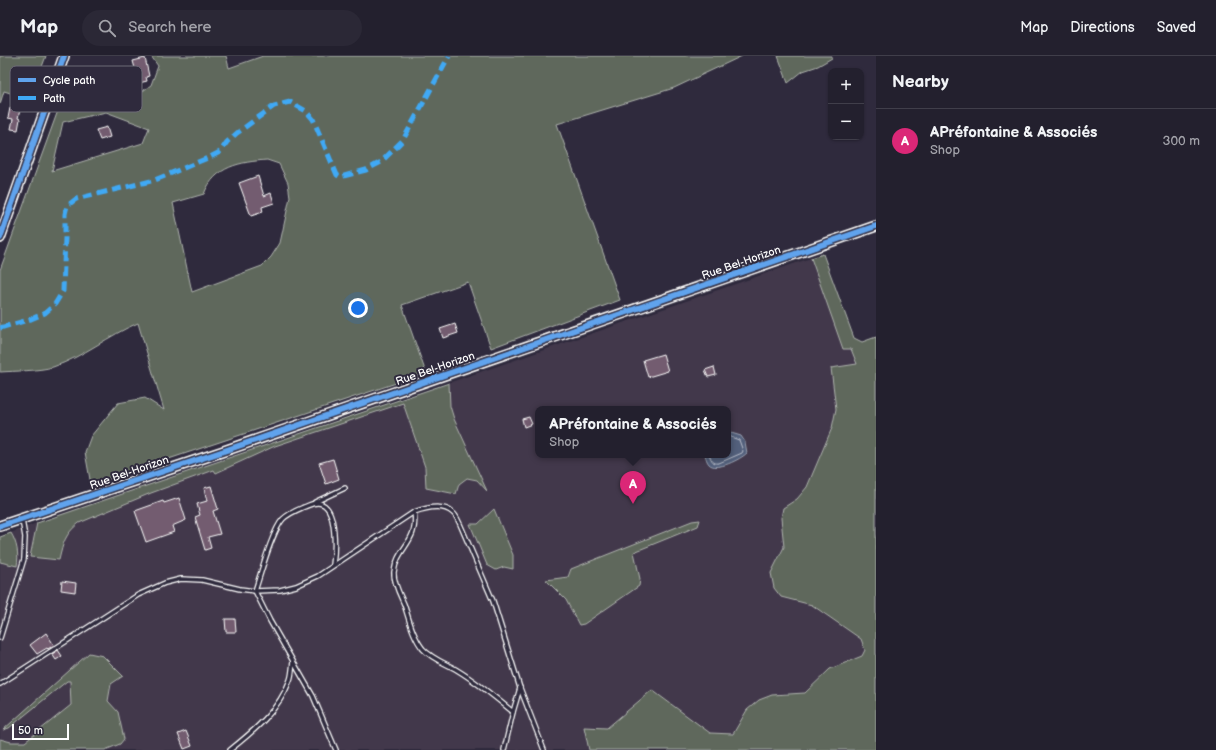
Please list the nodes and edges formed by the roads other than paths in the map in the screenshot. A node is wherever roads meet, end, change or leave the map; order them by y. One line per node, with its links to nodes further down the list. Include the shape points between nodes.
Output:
1 (64, 56): 2 (street)
2 (60, 66)
3 (44, 112): 5 (street)
4 (876, 226): 9 (street, Rue Bel-Horizon)
5 (0, 238)
6 (345, 488): 7 (lane)
7 (314, 503): 11 (lane, via 328,508 335,542); 12 (lane, via 291,513 276,528)
8 (414, 512): 11 (lane); 16 (lane, via 442,507 453,512 493,601); 17 (lane, via 414,533 397,560 394,573 418,642 435,659 456,669)
9 (22, 519): 10 (street, Rue Bel-Horizon); 13 (lane, via 25,537 24,559)
10 (0, 526)
11 (333, 564): 12 (lane, via 318,576 296,586 280,590)
12 (254, 590): 14 (lane); 15 (lane, via 202,580 181,579 165,583 138,595)
13 (0, 638)
14 (293, 662): 18 (lane, via 291,680 280,699 265,719); 19 (lane, via 313,696)
15 (0, 684)
16 (520, 688): 17 (lane); 21 (lane)
17 (513, 712): 20 (lane)
18 (230, 750)
19 (336, 750)
20 (504, 750)
21 (544, 750)

